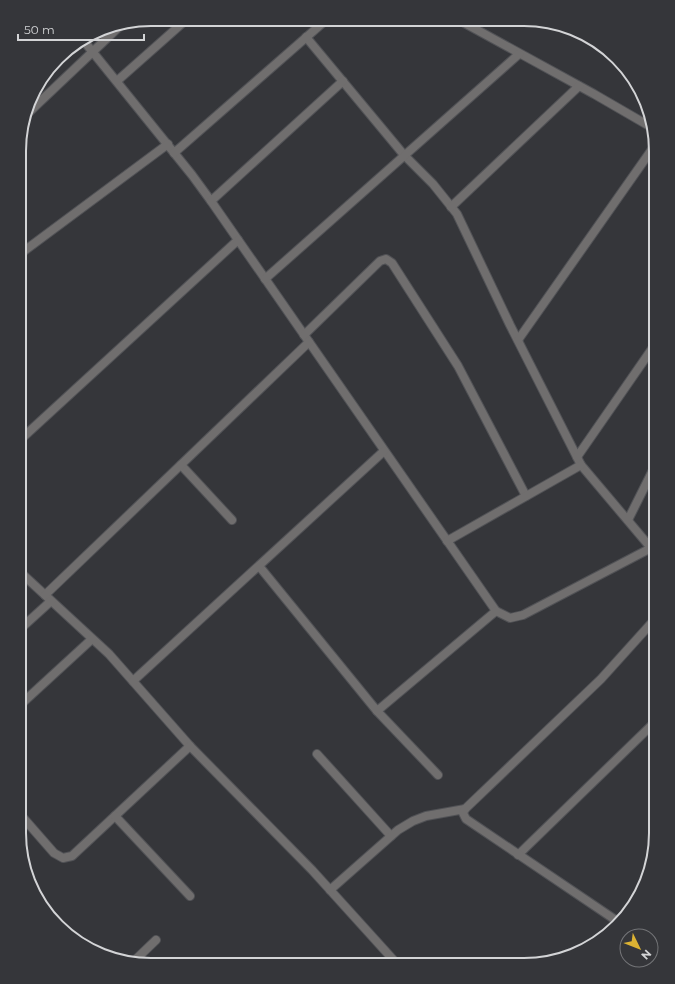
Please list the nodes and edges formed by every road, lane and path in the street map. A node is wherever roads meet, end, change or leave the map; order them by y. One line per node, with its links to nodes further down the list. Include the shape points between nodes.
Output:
1 (179, 26): 9 (street)
2 (319, 26): 5 (street)
3 (470, 26): 8 (street)
4 (114, 32): 7 (street)
5 (306, 37): 10 (street); 15 (street)
6 (86, 44): 7 (street)
7 (92, 52): 9 (street); 12 (street)
8 (519, 54): 11 (street); 17 (street)
9 (117, 81): 14 (street)
10 (343, 81): 17 (street); 18 (street)
11 (579, 86): 13 (street); 19 (street)
12 (33, 108)
13 (646, 125)
14 (168, 144): 15 (street); 21 (street)
15 (174, 153): 18 (street)
16 (649, 154): 24 (street)
17 (404, 155): 19 (street, via 434,184); 22 (street)
18 (211, 201): 20 (street)
19 (451, 207): 24 (street, via 457,214)
20 (238, 240): 22 (street); 27 (street)
21 (26, 250)
22 (265, 279): 23 (street)
23 (304, 335): 25 (street); 33 (street, via 380,261 386,259 392,263 458,366)
24 (518, 340): 29 (street)
25 (309, 342): 28 (street); 31 (street)
26 (649, 354): 29 (street)
27 (26, 434)
28 (384, 451): 36 (street); 39 (street)
29 (577, 456): 30 (street)
30 (581, 464): 33 (street); 35 (street)
31 (181, 465): 34 (street); 41 (street)
32 (649, 478): 35 (street)
33 (526, 496): 36 (street)
34 (232, 520)
35 (628, 520): 37 (street)
36 (447, 541): 42 (street)
37 (649, 543)
38 (649, 552): 42 (street, via 523,615 510,618)
39 (259, 566): 46 (street); 48 (street)
40 (26, 578): 41 (street)
41 (48, 598): 43 (street); 45 (street)
42 (496, 611): 48 (street)
43 (26, 622)
44 (649, 626): 53 (street, via 601,679)
45 (92, 639): 46 (street); 47 (street)
46 (132, 681): 50 (street)
47 (26, 700)
48 (377, 711): 52 (street)
49 (649, 728): 57 (street)
50 (190, 746): 54 (street); 58 (street)
51 (317, 754): 56 (street)
52 (438, 774)
53 (465, 808): 56 (street, via 426,816 413,821); 57 (street, via 463,813 466,819)
54 (115, 816): 55 (street, via 72,856 63,858 54,853); 59 (street)
55 (26, 821)
56 (391, 836): 58 (street)
57 (518, 855): 60 (street)
58 (330, 890): 63 (street)
59 (190, 896)
60 (615, 919)
61 (156, 940): 62 (street)
62 (138, 957)
63 (392, 958)

